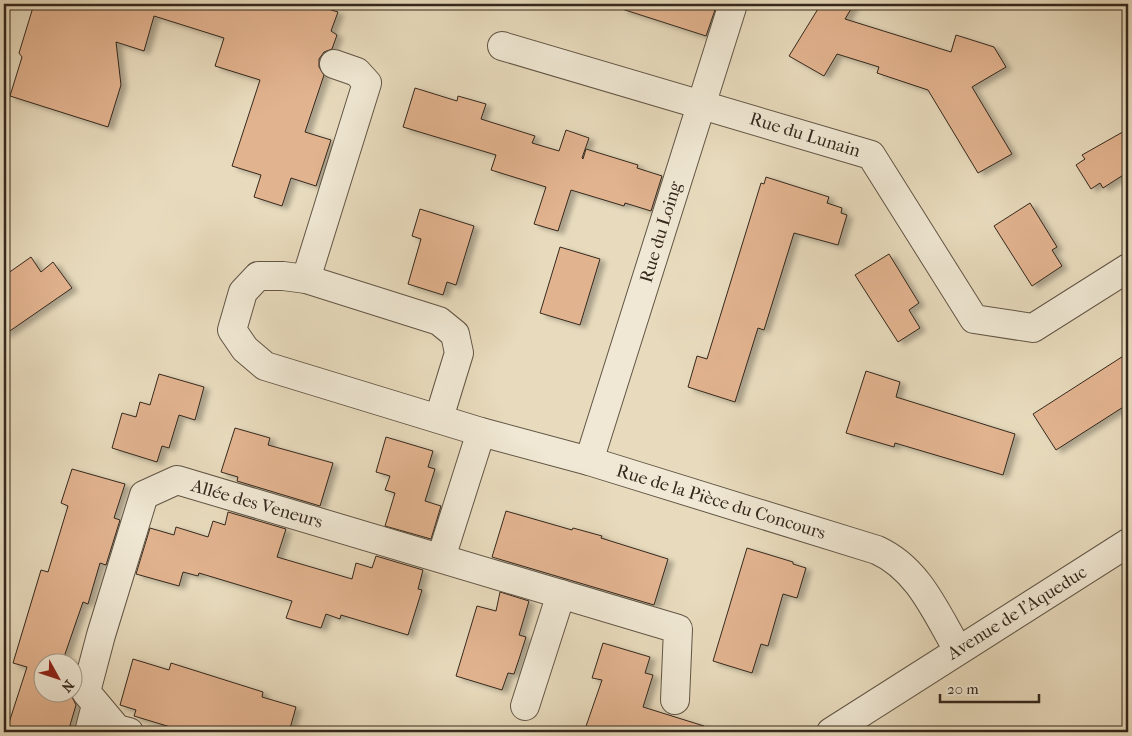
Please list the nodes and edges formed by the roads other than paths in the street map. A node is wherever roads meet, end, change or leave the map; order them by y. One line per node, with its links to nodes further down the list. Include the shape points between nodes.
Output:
1 (733, 4): 4 (street, Rue du Loing)
2 (502, 46): 4 (street, Rue du Lunain)
3 (334, 64): 6 (street, via 357,72 367,83)
4 (701, 104): 5 (street, Rue du Lunain, via 871,155 974,320 1033,328); 9 (street, Rue du Loing)
5 (1128, 268)
6 (306, 279): 7 (street, Rue de la Pièce du Concours, via 439,321 455,334 459,352); 7 (street, Rue de la Pièce du Concours, via 258,276 243,292 232,330 245,349 265,366)
7 (439, 418): 8 (street, Rue de la Pièce du Concours)
8 (481, 432): 9 (street, Rue de la Pièce du Concours); 11 (street)
9 (589, 461): 13 (street, Rue de la Pièce du Concours, via 890,556 919,584)
10 (1128, 543): 13 (street, Avenue de l'Aqueduc)
11 (440, 558): 12 (street, Allée des Veneurs); 15 (street, Allée des Veneurs, via 177,480 144,495 86,692)
12 (561, 594): 14 (street, Allée des Veneurs, via 678,630); 16 (street)
13 (958, 650): 19 (street, Avenue de l'Aqueduc)
14 (675, 700)
15 (96, 705): 17 (street); 18 (street, Allée des Veneurs, via 117,728)
16 (525, 706)
17 (89, 732)
18 (130, 732)
19 (831, 732)

